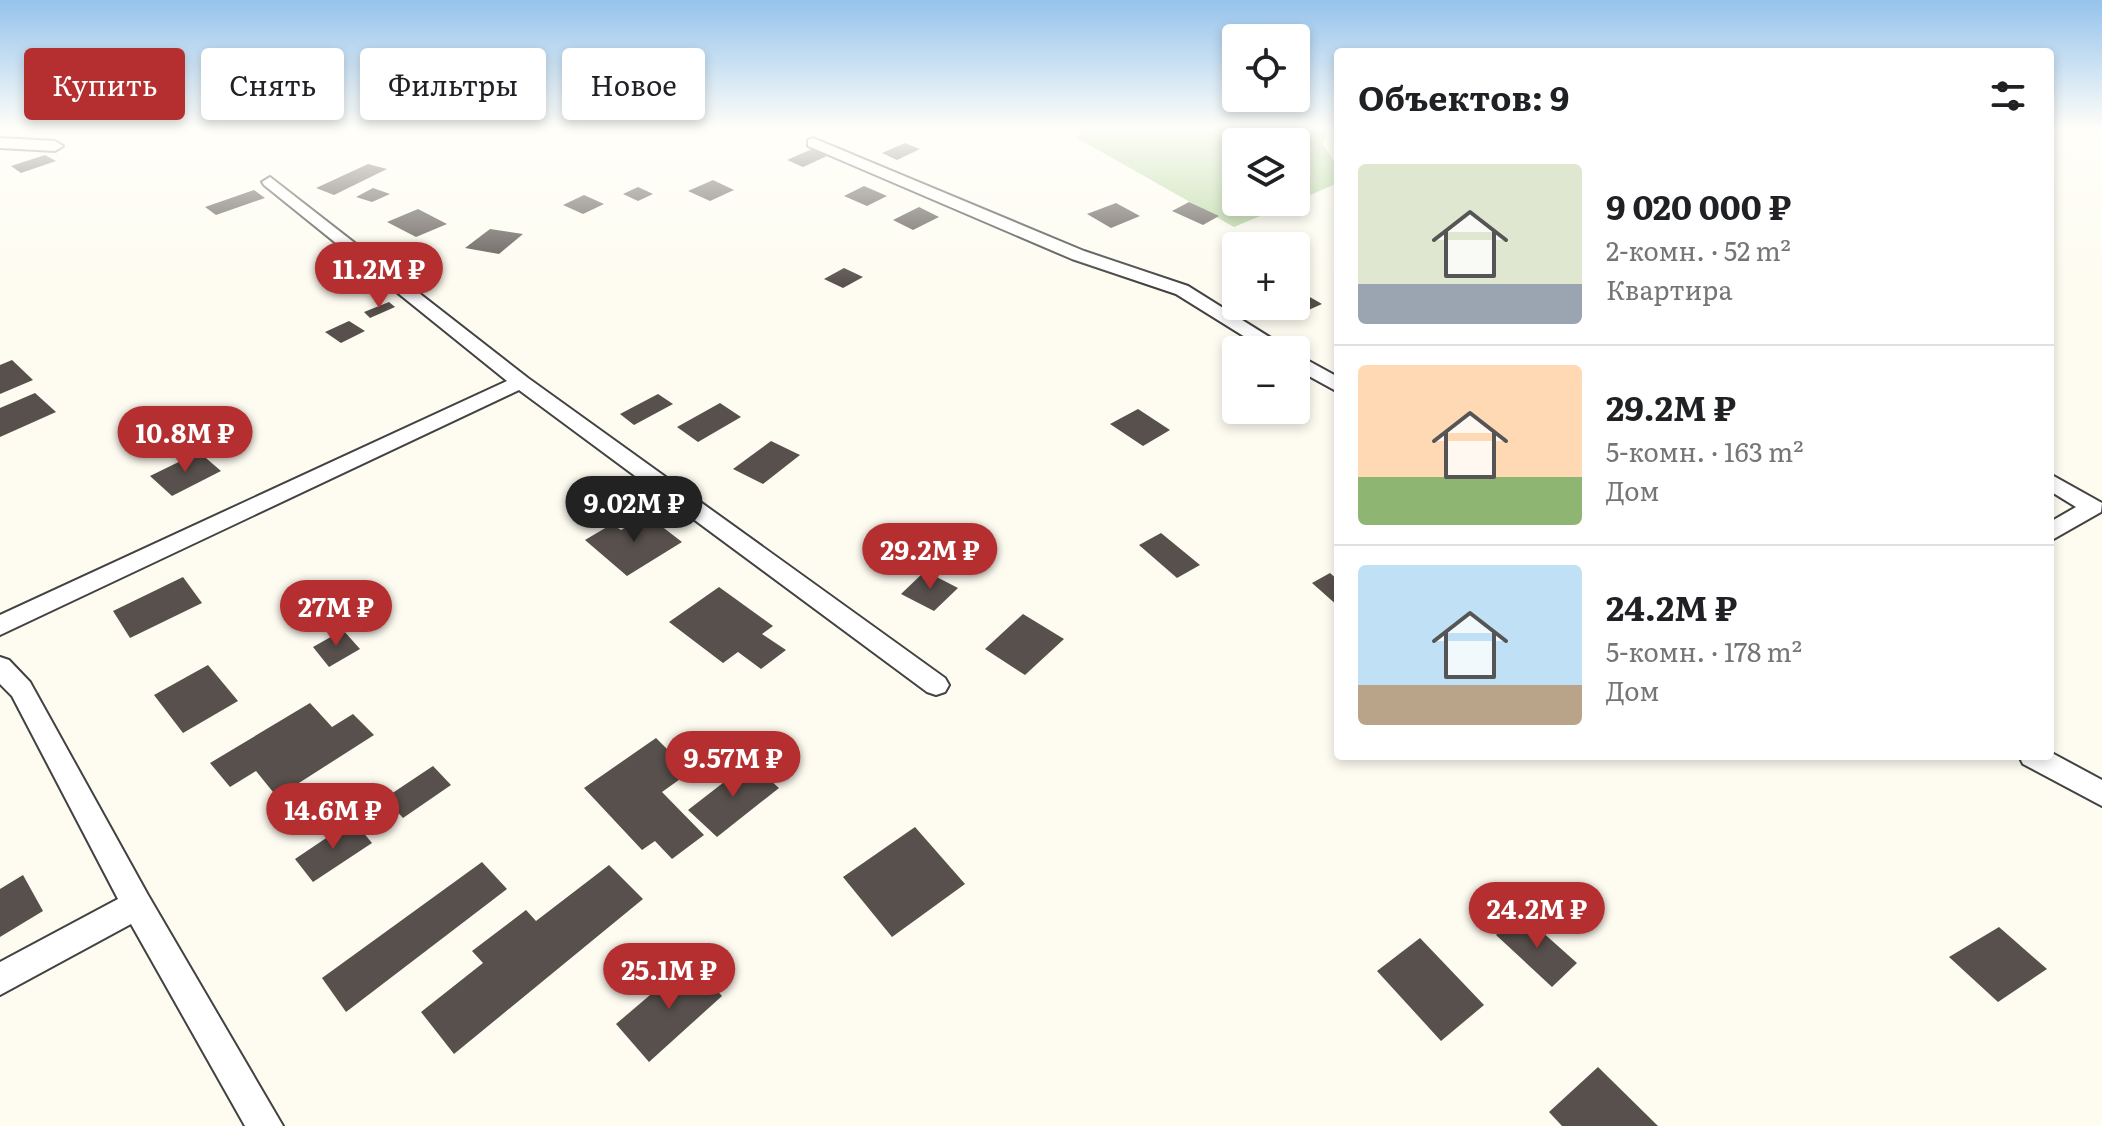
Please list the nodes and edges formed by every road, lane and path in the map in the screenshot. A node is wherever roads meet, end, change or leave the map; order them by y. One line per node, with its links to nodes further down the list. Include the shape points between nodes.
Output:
1 (899, 180): 3 (street, via 1078,255 1182,290)
2 (270, 182): 5 (street)
3 (1257, 336)
4 (1310, 369): 6 (street)
5 (521, 382): 9 (street); 11 (street)
6 (1334, 384)
7 (2054, 483): 8 (street, via 2093,507)
8 (2054, 531)
9 (0, 626)
10 (0, 667): 14 (street, via 21,689)
11 (936, 685)
12 (2040, 760): 13 (street)
13 (2102, 794)
14 (137, 905): 15 (street); 16 (street)
15 (0, 979)
16 (265, 1126)

